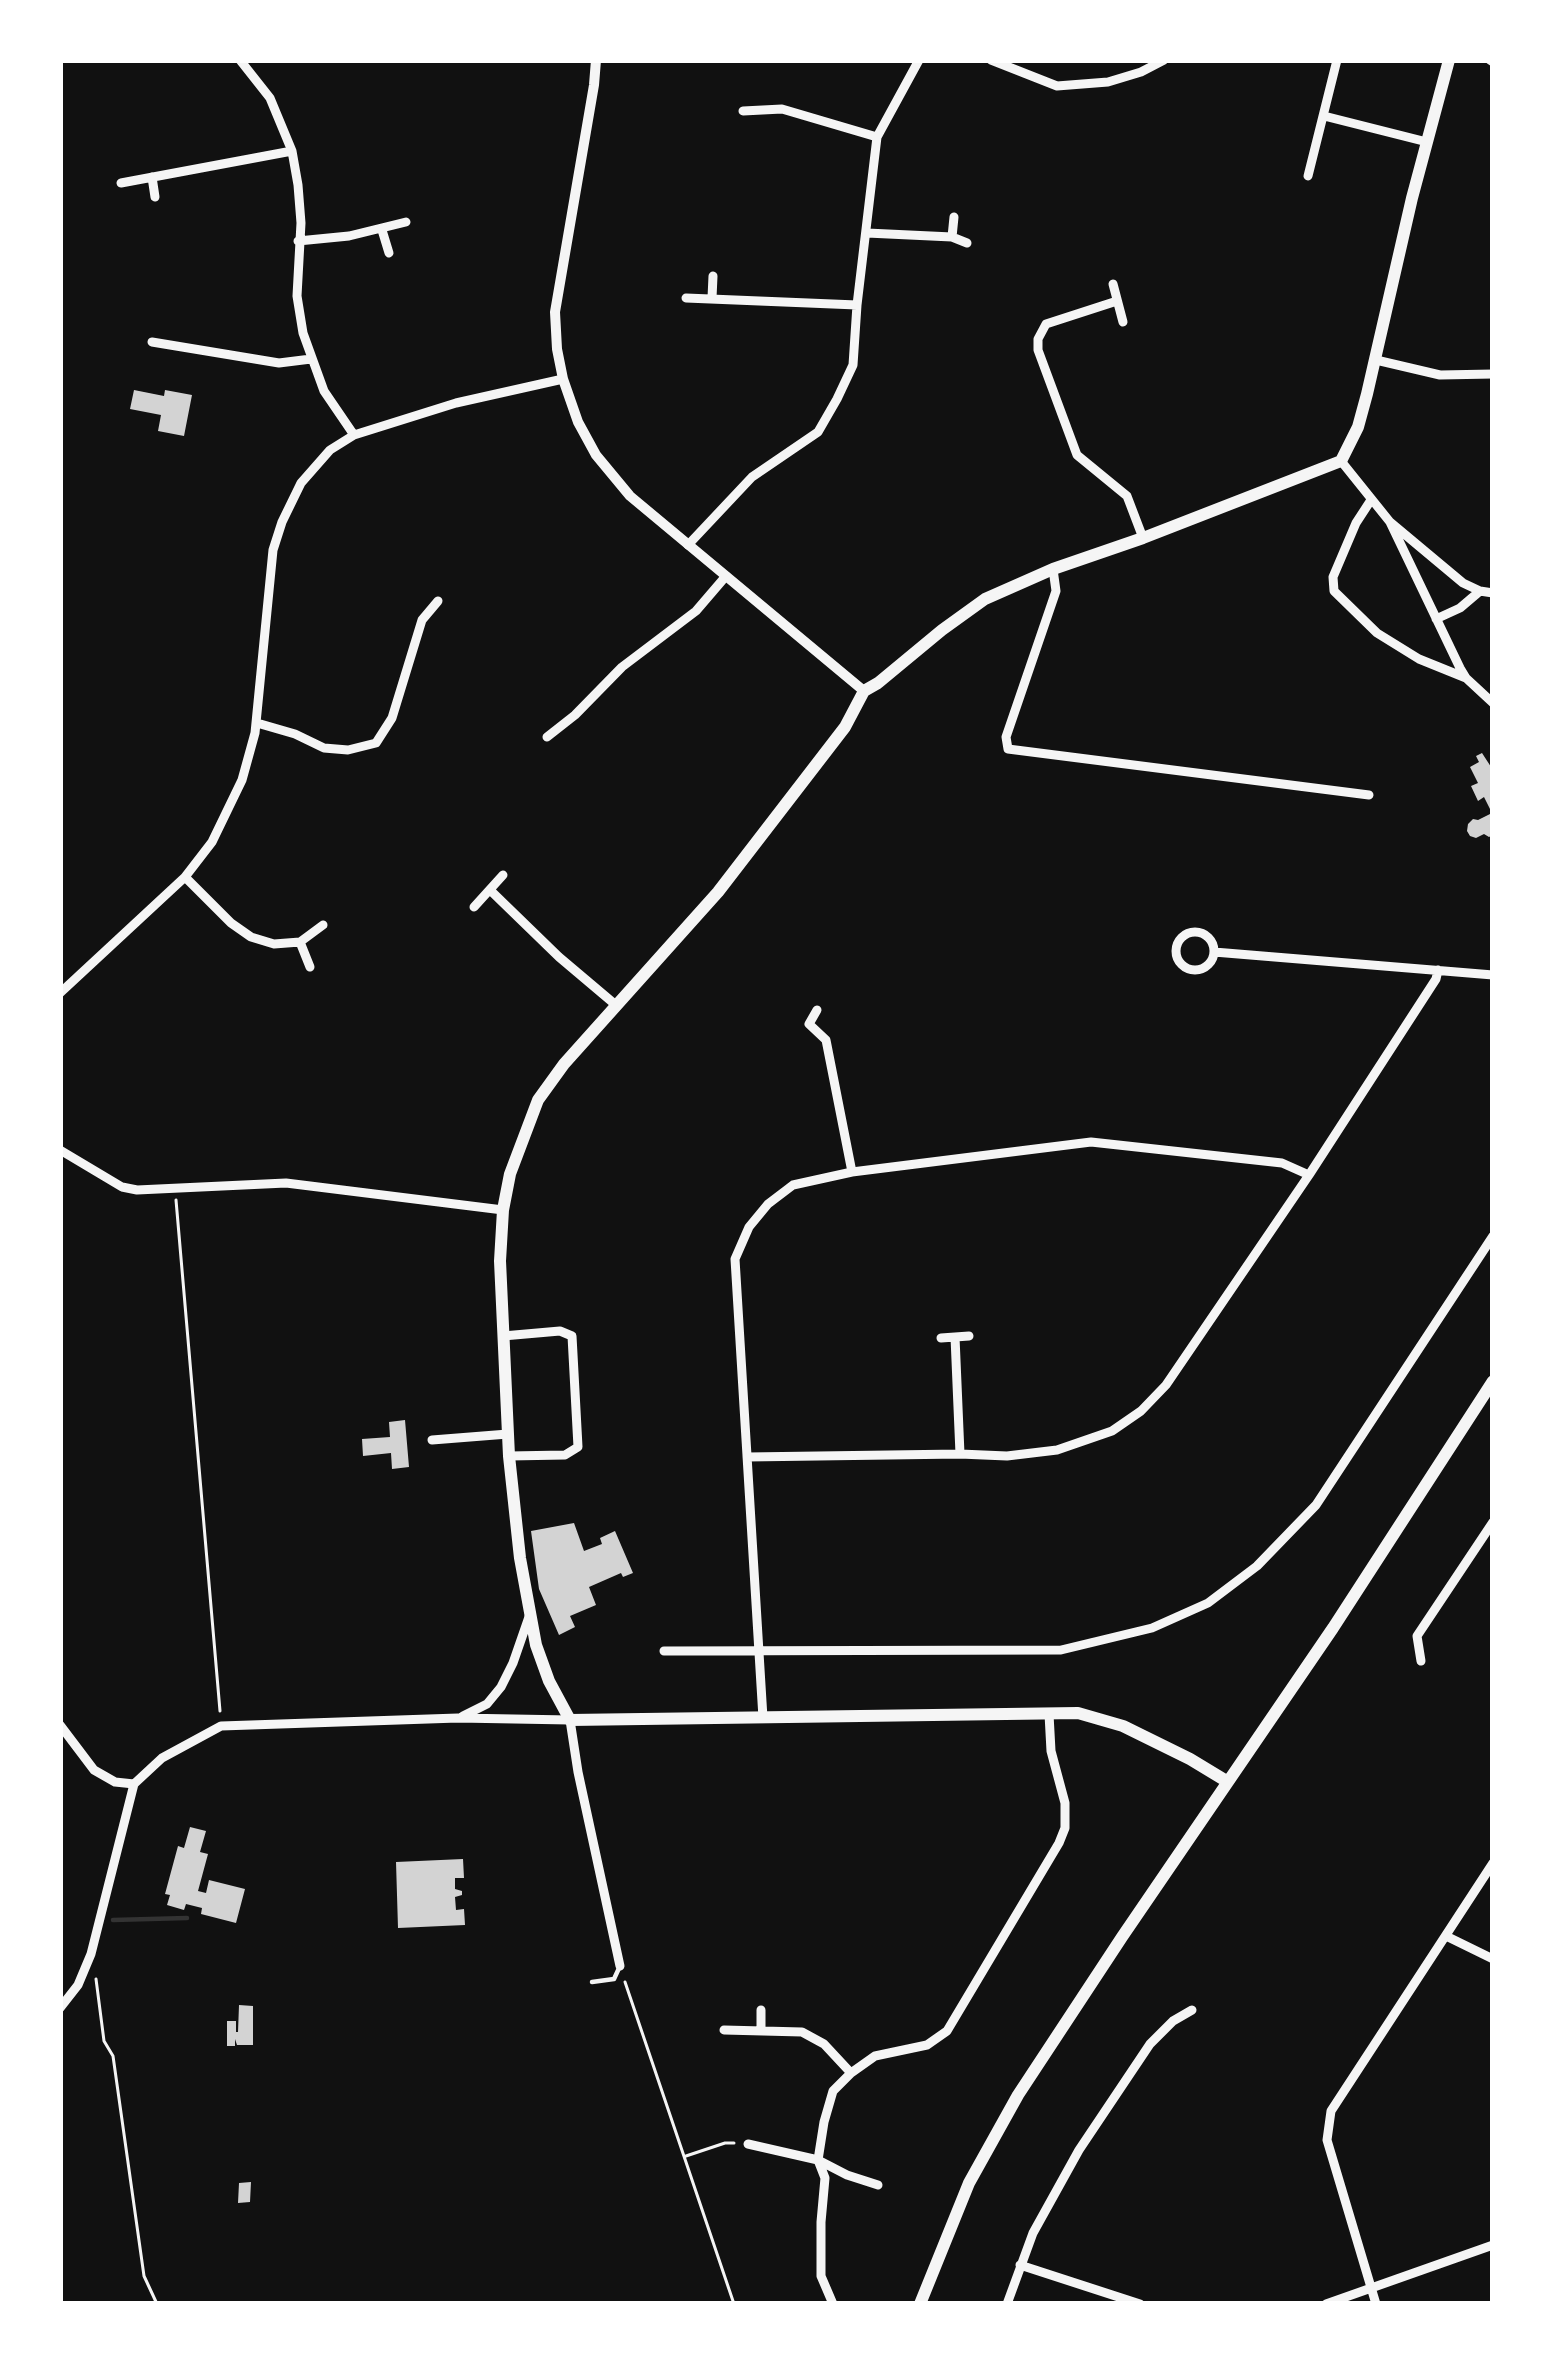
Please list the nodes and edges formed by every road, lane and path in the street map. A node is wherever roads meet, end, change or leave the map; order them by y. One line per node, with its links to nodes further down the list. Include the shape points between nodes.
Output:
1 (240, 60): 12 (street, via 270,98)
2 (596, 60): 36 (street, via 555,312)
3 (919, 60): 10 (street)
4 (991, 60): 5 (street, via 1057,86 1108,82)
5 (1164, 60)
6 (1337, 60): 9 (street)
7 (1446, 63): 11 (main road)
8 (743, 111): 10 (street, via 782,109)
9 (1324, 116): 11 (street); 13 (street)
10 (877, 137): 20 (street)
11 (1427, 142): 34 (main road)
12 (292, 151): 14 (street); 22 (street)
13 (1309, 176)
14 (152, 177): 15 (street); 16 (street)
15 (121, 183)
16 (155, 197)
17 (954, 217): 21 (street)
18 (406, 222): 19 (street)
19 (382, 230): 22 (street); 24 (street)
20 (867, 233): 21 (street); 30 (street)
21 (952, 237): 23 (street)
22 (298, 241): 33 (street, via 297,296)
23 (967, 243)
24 (388, 253)
25 (713, 276): 28 (street)
26 (1113, 284): 29 (street)
27 (686, 298): 28 (street)
28 (712, 298): 30 (street)
29 (1117, 301): 31 (street); 41 (street, via 1046,324 1037,350 1077,455 1127,496)
30 (856, 305): 42 (street, via 853,365 818,432 752,478)
31 (1124, 322)
32 (152, 343): 33 (street, via 280,363)
33 (310, 359): 37 (street)
34 (1376, 360): 35 (street, via 1440,375); 38 (main road)
35 (1493, 374)
36 (563, 379): 37 (street); 42 (street, via 596,455)
37 (354, 435): 52 (street, via 301,483 281,522)
38 (1341, 461): 39 (street); 41 (main road)
39 (1371, 500): 40 (street); 49 (street, via 1334,591 1377,633)
40 (1390, 522): 45 (street); 48 (street)
41 (1143, 538): 43 (main road)
42 (688, 545): 44 (street)
43 (1053, 568): 50 (main road, via 985,599); 54 (street, via 1056,591 1008,748)
44 (726, 576): 50 (street); 53 (street)
45 (1480, 591): 46 (street); 48 (street)
46 (1493, 593)
47 (438, 601): 52 (street, via 422,620 392,718 376,743 324,748)
48 (1436, 620): 49 (street)
49 (1466, 678): 51 (street)
50 (864, 691): 66 (main road, via 718,892)
51 (1493, 703)
52 (256, 723): 56 (street, via 242,780)
53 (547, 737)
54 (1369, 795)
55 (503, 875): 57 (street)
56 (185, 877): 60 (street, via 251,937); 65 (street)
57 (490, 890): 58 (street); 66 (street)
58 (474, 907)
59 (322, 926): 60 (street)
60 (300, 942): 62 (street)
61 (1214, 952): 61 (street, via 1205,934 1192,932 1175,949 1191,970 1204,968); 63 (street)
62 (310, 967)
63 (1438, 970): 64 (street); 70 (street)
64 (1493, 975)
65 (60, 993)
66 (617, 1006): 72 (main road, via 538,1100)
67 (817, 1010): 69 (street, via 809,1024 826,1040)
68 (60, 1150): 71 (street, via 122,1187)
69 (853, 1172): 70 (street, via 1091,1142 1282,1163); 83 (street, via 793,1185 749,1227 735,1259)
70 (1309, 1175): 81 (street, via 1142,1411 1057,1450)
71 (175, 1186): 72 (street, via 286,1183); 94 (path)
72 (503, 1210): 74 (main road)
73 (1493, 1236): 87 (street, via 1316,1505 1257,1567 1208,1603 1152,1628 1061,1650)
74 (503, 1336): 79 (main road); 82 (street, via 572,1336 578,1447)
75 (969, 1336): 76 (street)
76 (955, 1337): 77 (street); 81 (street)
77 (940, 1338)
78 (1493, 1381): 95 (main road)
79 (508, 1434): 80 (street); 82 (main road)
80 (432, 1440)
81 (961, 1454): 83 (street)
82 (509, 1456): 85 (main road)
83 (747, 1457): 87 (street)
84 (1493, 1522): 88 (street, via 1417,1636)
85 (530, 1614): 90 (street, via 502,1687); 92 (main road, via 549,1682)
86 (664, 1651): 87 (street)
87 (759, 1652): 91 (street)
88 (1421, 1661)
89 (1048, 1714): 91 (main road); 95 (main road, via 1123,1726); 108 (street, via 1064,1803 1059,1844 946,2030)
90 (458, 1718): 92 (street); 94 (street)
91 (764, 1718): 92 (main road)
92 (570, 1720): 101 (street)
93 (60, 1725): 96 (street, via 94,1771)
94 (221, 1726): 96 (street)
95 (1228, 1782): 119 (main road, via 1018,2095 969,2183)
96 (134, 1784): 99 (street)
97 (1493, 1863): 98 (street)
98 (1446, 1936): 100 (street); 115 (street, via 1331,2111 1327,2140)
99 (91, 1954): 103 (street); 116 (path, via 144,2276)
100 (1493, 1959)
101 (620, 1966): 102 (lane, via 614,1979); 110 (path)
102 (592, 1982)
103 (60, 2008)
104 (761, 2010): 107 (street)
105 (1192, 2010): 114 (street, via 1138,2061 1079,2150)
106 (724, 2030): 107 (street)
107 (760, 2031): 108 (street, via 802,2032)
108 (851, 2073): 111 (street, via 833,2091)
109 (748, 2144): 110 (path); 111 (street)
110 (684, 2157): 117 (path)
111 (818, 2160): 112 (street); 118 (street, via 825,2177 821,2276)
112 (878, 2185)
113 (1493, 2245): 115 (street)
114 (1020, 2265): 120 (street); 121 (street)
115 (1370, 2289): 122 (street); 123 (street)
116 (157, 2304)
117 (734, 2304)
118 (833, 2304)
119 (920, 2304)
120 (1007, 2304)
121 (1140, 2304)
122 (1325, 2304)
123 (1376, 2304)

